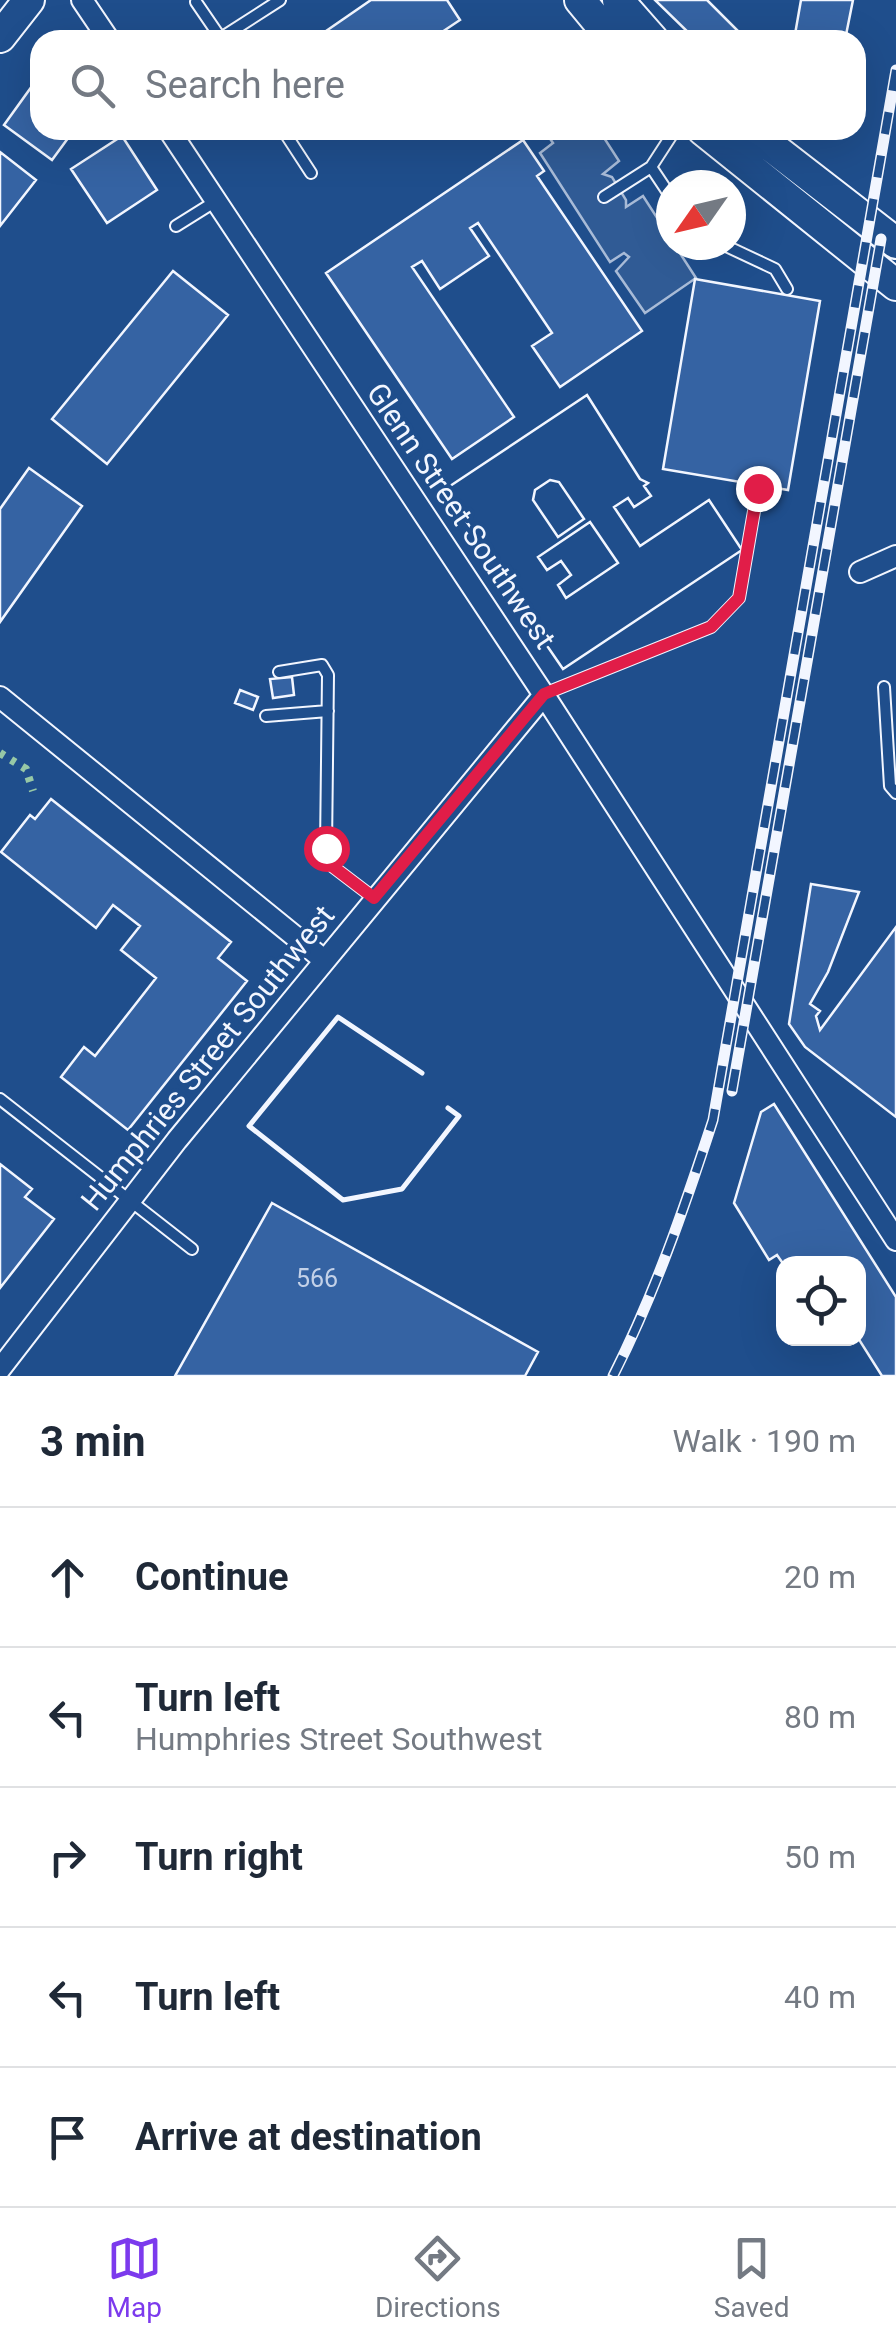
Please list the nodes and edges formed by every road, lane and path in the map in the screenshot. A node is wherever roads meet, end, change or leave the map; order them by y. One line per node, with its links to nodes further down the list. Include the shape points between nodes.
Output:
1 (29, 0): 12 (main road)
2 (82, 0): 7 (street)
3 (280, 0): 9 (lane)
4 (580, 0): 10 (main road)
5 (618, 0): 11 (main road)
6 (196, 2): 8 (lane)
7 (102, 30)
8 (216, 30)
9 (235, 30)
10 (605, 30)
11 (645, 30)
12 (0, 37)
13 (176, 140): 22 (street, Glenn Street Southwest)
14 (290, 140): 19 (lane)
15 (669, 140): 18 (lane)
16 (715, 140): 26 (main road)
17 (763, 140): 24 (main road)
18 (651, 167): 20 (lane); 21 (lane)
19 (311, 172)
20 (656, 174)
21 (604, 197)
22 (216, 201): 23 (lane); 33 (street, Glenn Street Southwest)
23 (176, 226)
24 (896, 243)
25 (746, 256): 27 (lane, via 774,269)
26 (896, 285)
27 (787, 289)
28 (758, 488): 33 (lane, via 739,598 711,627)
29 (896, 556): 30 (street)
30 (860, 572)
31 (279, 672): 35 (lane, via 322,665)
32 (884, 687): 37 (lane, via 890,786)
33 (544, 694): 38 (street, Humphries Street Southwest); 42 (street, Glenn Street Southwest)
34 (0, 697): 39 (street)
35 (328, 712): 36 (lane); 38 (lane, via 326,848 332,866)
36 (266, 716)
37 (896, 793)
38 (374, 898): 39 (street, Humphries Street Southwest)
39 (324, 960): 41 (street, Humphries Street Southwest)
40 (0, 1098): 41 (lane)
41 (128, 1203): 43 (lane); 44 (street, Humphries Street Southwest)
42 (893, 1226)
43 (192, 1250)
44 (0, 1370)

